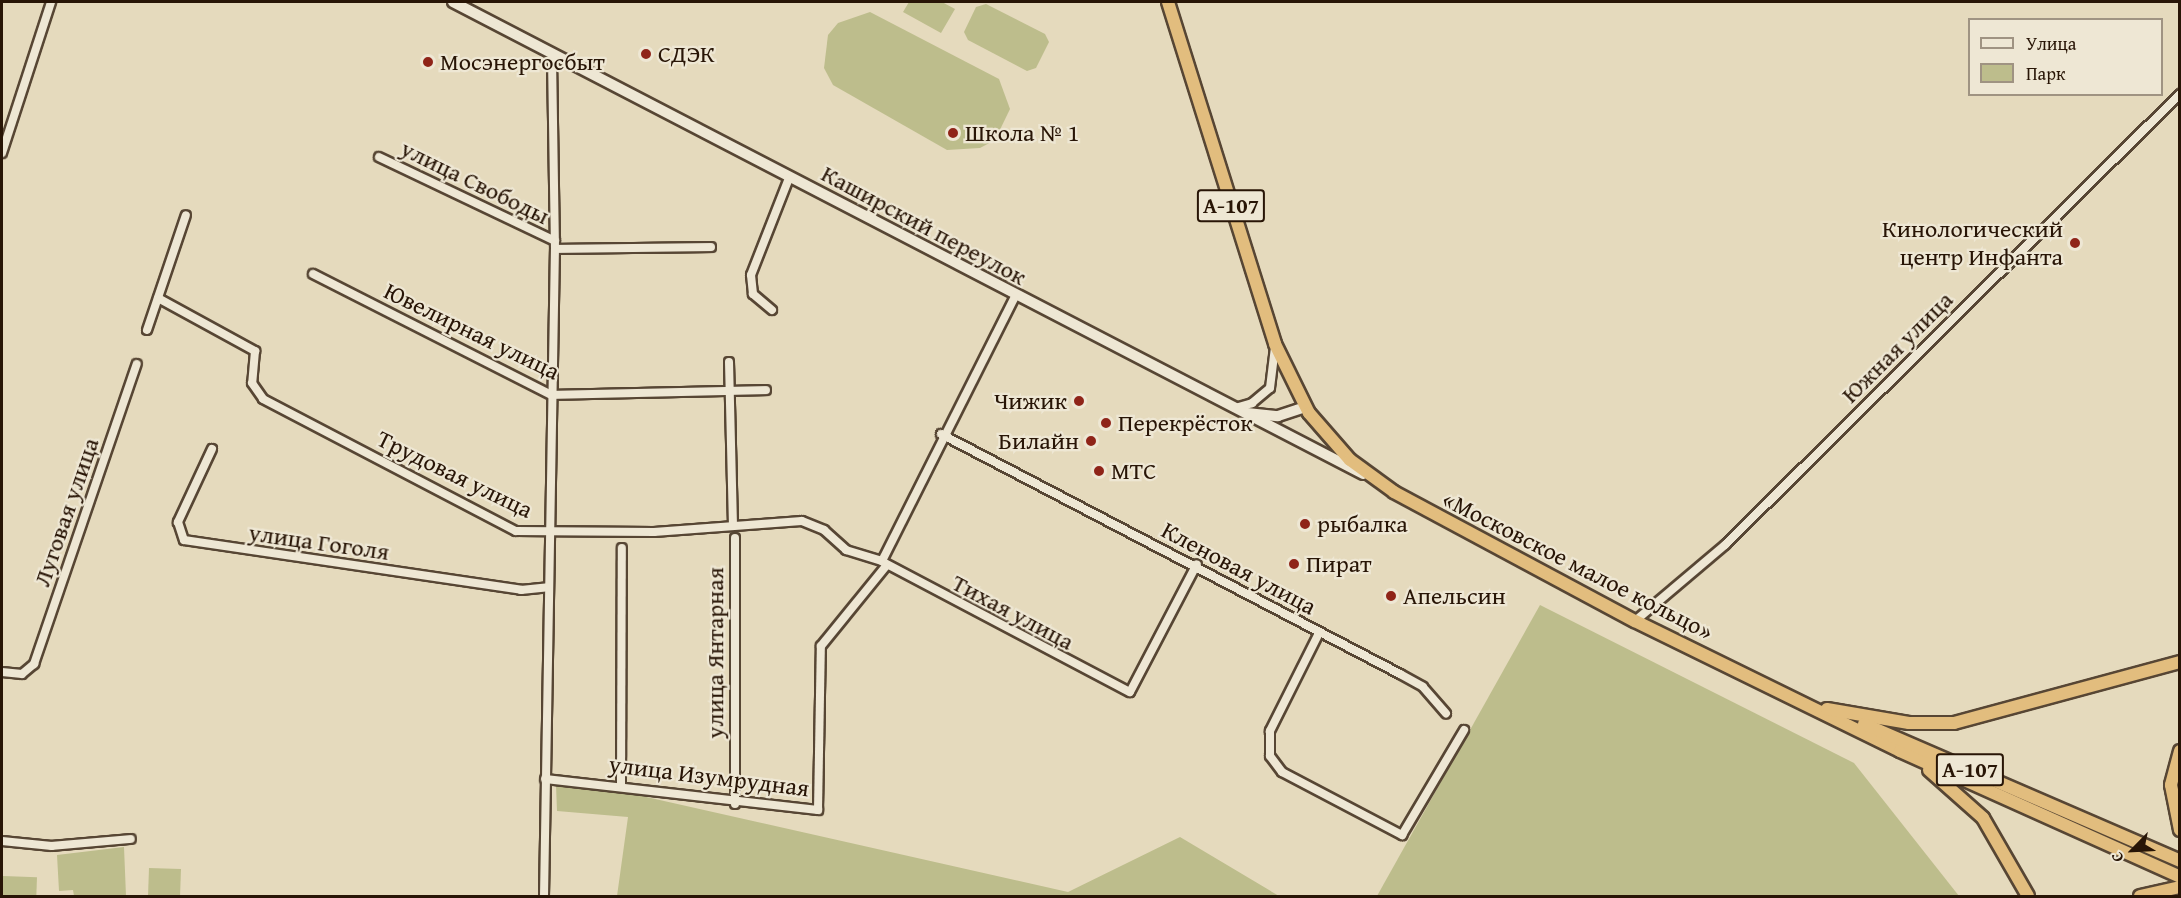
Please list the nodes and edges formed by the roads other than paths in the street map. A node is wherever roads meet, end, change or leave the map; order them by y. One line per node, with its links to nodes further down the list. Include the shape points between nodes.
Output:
1 (51, 2): 6 (street)
2 (453, 2): 4 (main road, Каширский переулок)
3 (1168, 2): 17 (highway, А-107)
4 (552, 53): 8 (main road, Каширский переулок); 10 (street)
5 (2180, 94): 36 (street, Южная улица, via 1725,545)
6 (2, 153)
7 (379, 157): 10 (street, улица Свободы)
8 (789, 178): 13 (main road, Каширский переулок); 15 (street, via 750,275 753,294)
9 (186, 215): 14 (street)
10 (555, 245): 11 (street, улица Свободы); 22 (street)
11 (711, 246)
12 (313, 274): 22 (street, Ювелирная улица)
13 (1015, 297): 24 (main road, Каширский переулок); 25 (street)
14 (158, 298): 16 (street); 30 (street, Трудовая улица, via 255,351 252,383 263,399 516,531)
15 (772, 310)
16 (147, 330)
17 (1275, 344): 23 (highway, А-107); 24 (street, via 1270,388 1252,403)
18 (729, 362): 21 (street)
19 (137, 364): 39 (street, Луговая улица, via 29,670)
20 (766, 390): 21 (street, Ювелирная улица)
21 (730, 392): 22 (street, Ювелирная улица); 29 (street)
22 (552, 395): 30 (street)
23 (1305, 407): 24 (main road, via 1278,416); 27 (highway, А-107, via 1339,449)
24 (1233, 409): 27 (main road, Каширский переулок)
25 (941, 434): 33 (street); 34 (street, Кленовая улица, via 1110,525)
26 (212, 449): 35 (street, улица Гоголя, via 178,522 184,540 521,590)
27 (1379, 482): 36 (highway, «Московское малое кольцо» / А-107)
28 (802, 521): 29 (street, Трудовая улица); 33 (street, Тихая улица, via 824,530 846,550)
29 (734, 523): 30 (street, Трудовая улица, via 654,532)
30 (550, 533): 35 (street)
31 (735, 538): 48 (street, улица Янтарная)
32 (622, 548): 47 (street)
33 (884, 563): 34 (street, Тихая улица, via 1130,692); 48 (street, улица Изумрудная, via 821,646 818,810)
34 (1197, 564): 37 (street, Кленовая улица, via 1228,588)
35 (548, 587): 46 (street)
36 (1635, 621): 40 (highway, «Московское малое кольцо» / А-107)
37 (1319, 633): 42 (street, Кленовая улица, via 1423,687); 43 (street, via 1272,724 1270,756 1282,772 1395,834 1410,828)
38 (2180, 662): 41 (highway, via 1954,723 1909,723)
39 (2, 672)
40 (1760, 681): 41 (highway, «Московское малое кольцо» / А-107); 44 (highway, «Московское малое кольцо» / А-107)
41 (1824, 708): 52 (highway, «Московское малое кольцо» / А-107)
42 (1446, 713)
43 (1464, 730)
44 (1900, 751): 53 (highway, «Московское малое кольцо» / А-107); 56 (highway, via 1950,786 1983,818)
45 (2180, 751): 49 (highway, via 2171,785)
46 (545, 779): 47 (street, улица Изумрудная); 55 (street)
47 (621, 785): 48 (street, улица Изумрудная)
48 (735, 804)
49 (2180, 830)
50 (130, 839): 51 (street, via 52,846)
51 (2, 841)
52 (2180, 861)
53 (2180, 877)
54 (2180, 887): 57 (highway)
55 (544, 897)
56 (2028, 897)
57 (2140, 897)

